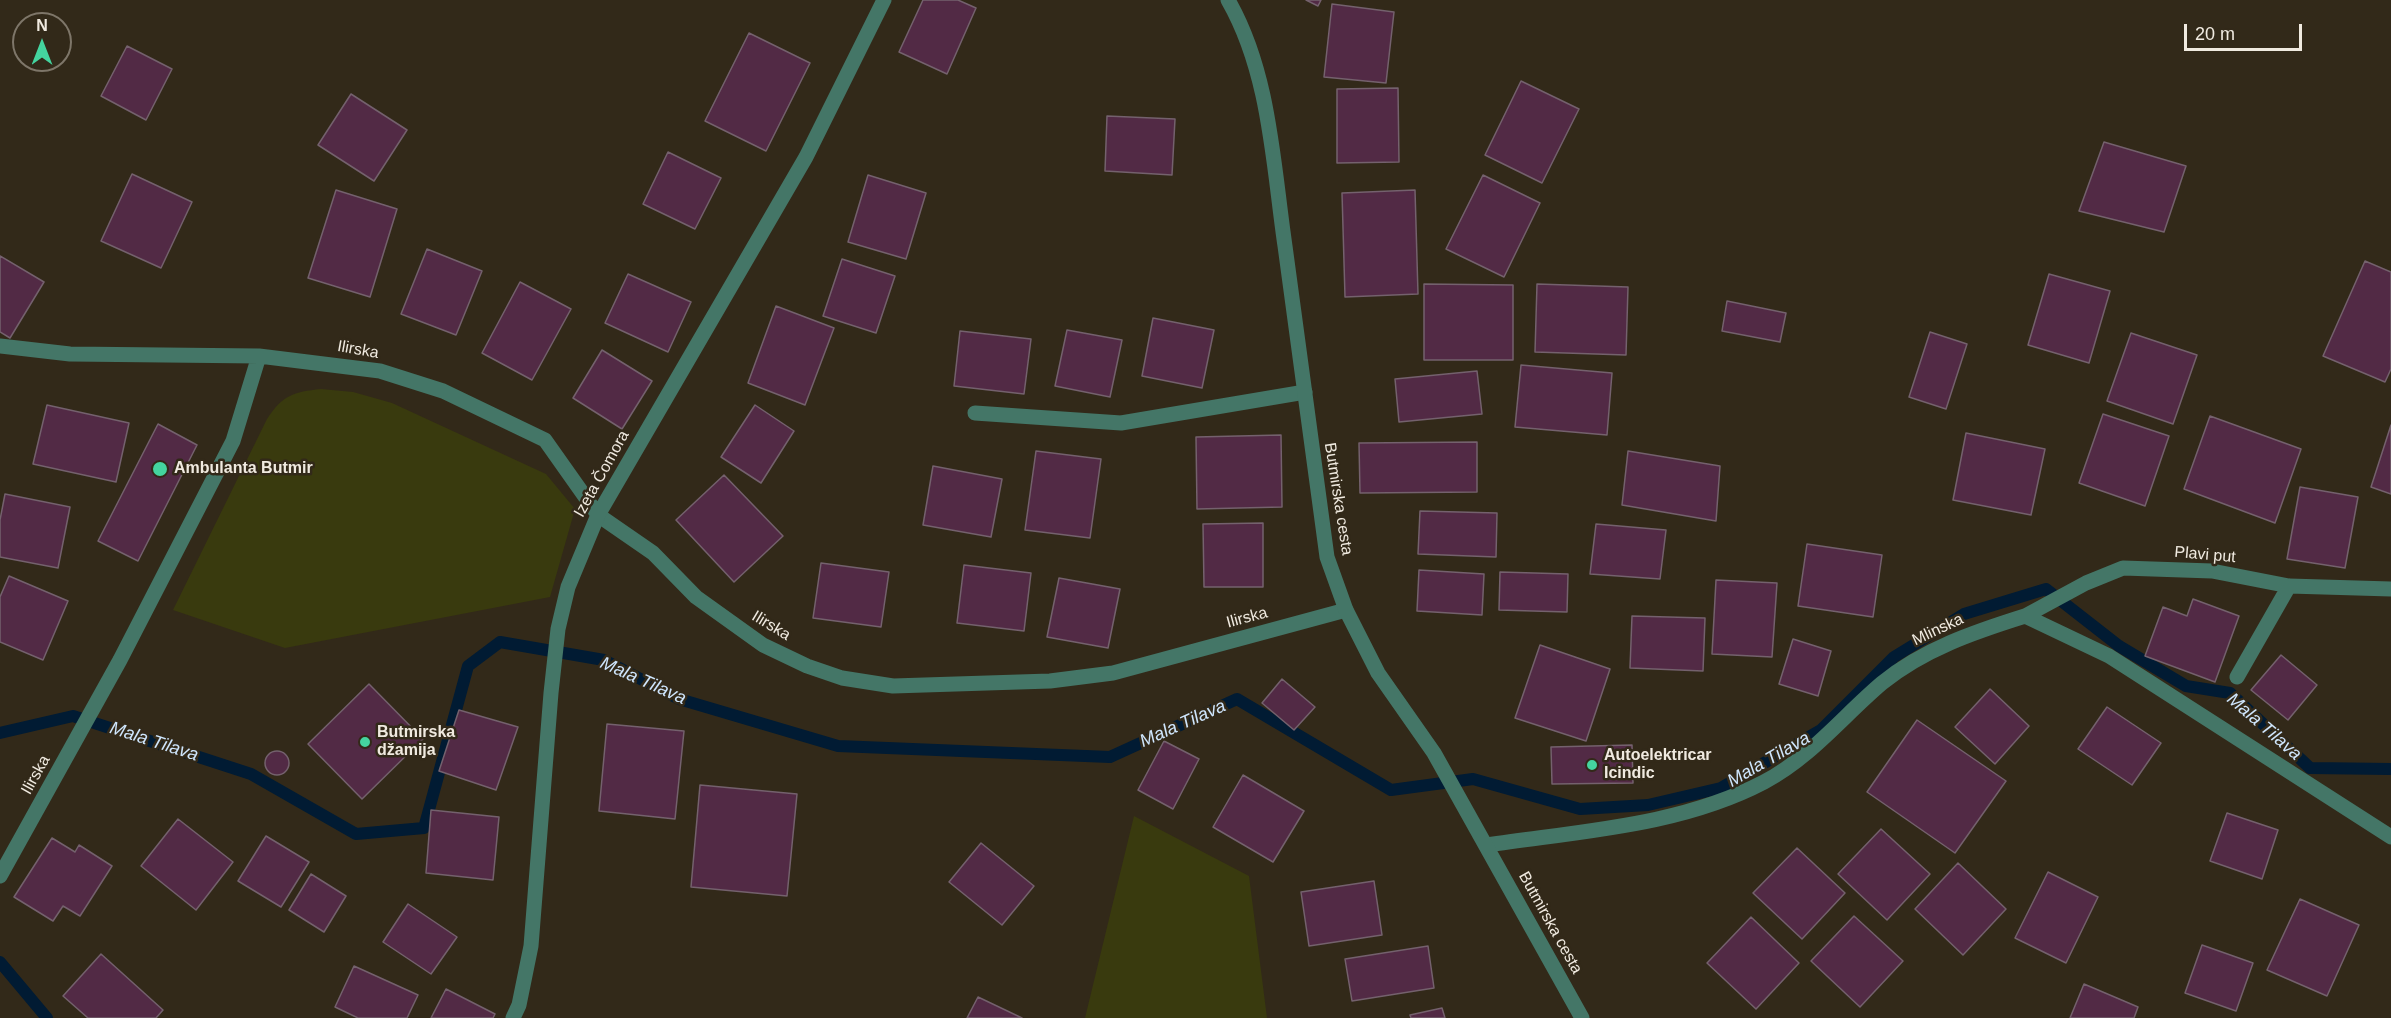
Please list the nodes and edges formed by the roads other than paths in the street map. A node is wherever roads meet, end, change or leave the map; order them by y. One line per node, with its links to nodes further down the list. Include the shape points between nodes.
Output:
1 (884, 0): 7 (street, Izeta Čomora, via 806,157)
2 (1228, 0): 5 (street, Butmirska cesta, via 1259,77)
3 (0, 346): 4 (street, Ilirska, via 70,354)
4 (259, 356): 7 (street, Ilirska, via 381,371 443,391 544,440); 15 (street, Ilirska, via 234,441 86,724)
5 (1305, 392): 6 (street, via 1121,423); 10 (street, Butmirska cesta, via 1327,557)
6 (975, 413)
7 (598, 515): 10 (street, Ilirska, via 653,553 696,597 763,645 842,678 893,686 1050,681 1113,673); 16 (street, Izeta Čomora, via 568,587 558,629 531,946)
8 (2289, 586): 9 (street, Plavi put); 11 (street, Plavi put, via 2212,571 2123,568); 12 (street)
9 (2391, 589)
10 (1346, 610): 14 (street, Butmirska cesta, via 1378,673 1434,753)
11 (2025, 616): 13 (street, via 2109,656); 14 (street, Mlinska, via 1930,651 1882,683 1826,737 1765,781 1702,809 1643,822)
12 (2237, 677)
13 (2391, 837)
14 (1487, 845): 17 (street, Butmirska cesta)
15 (0, 876)
16 (513, 1018)
17 (1582, 1018)

